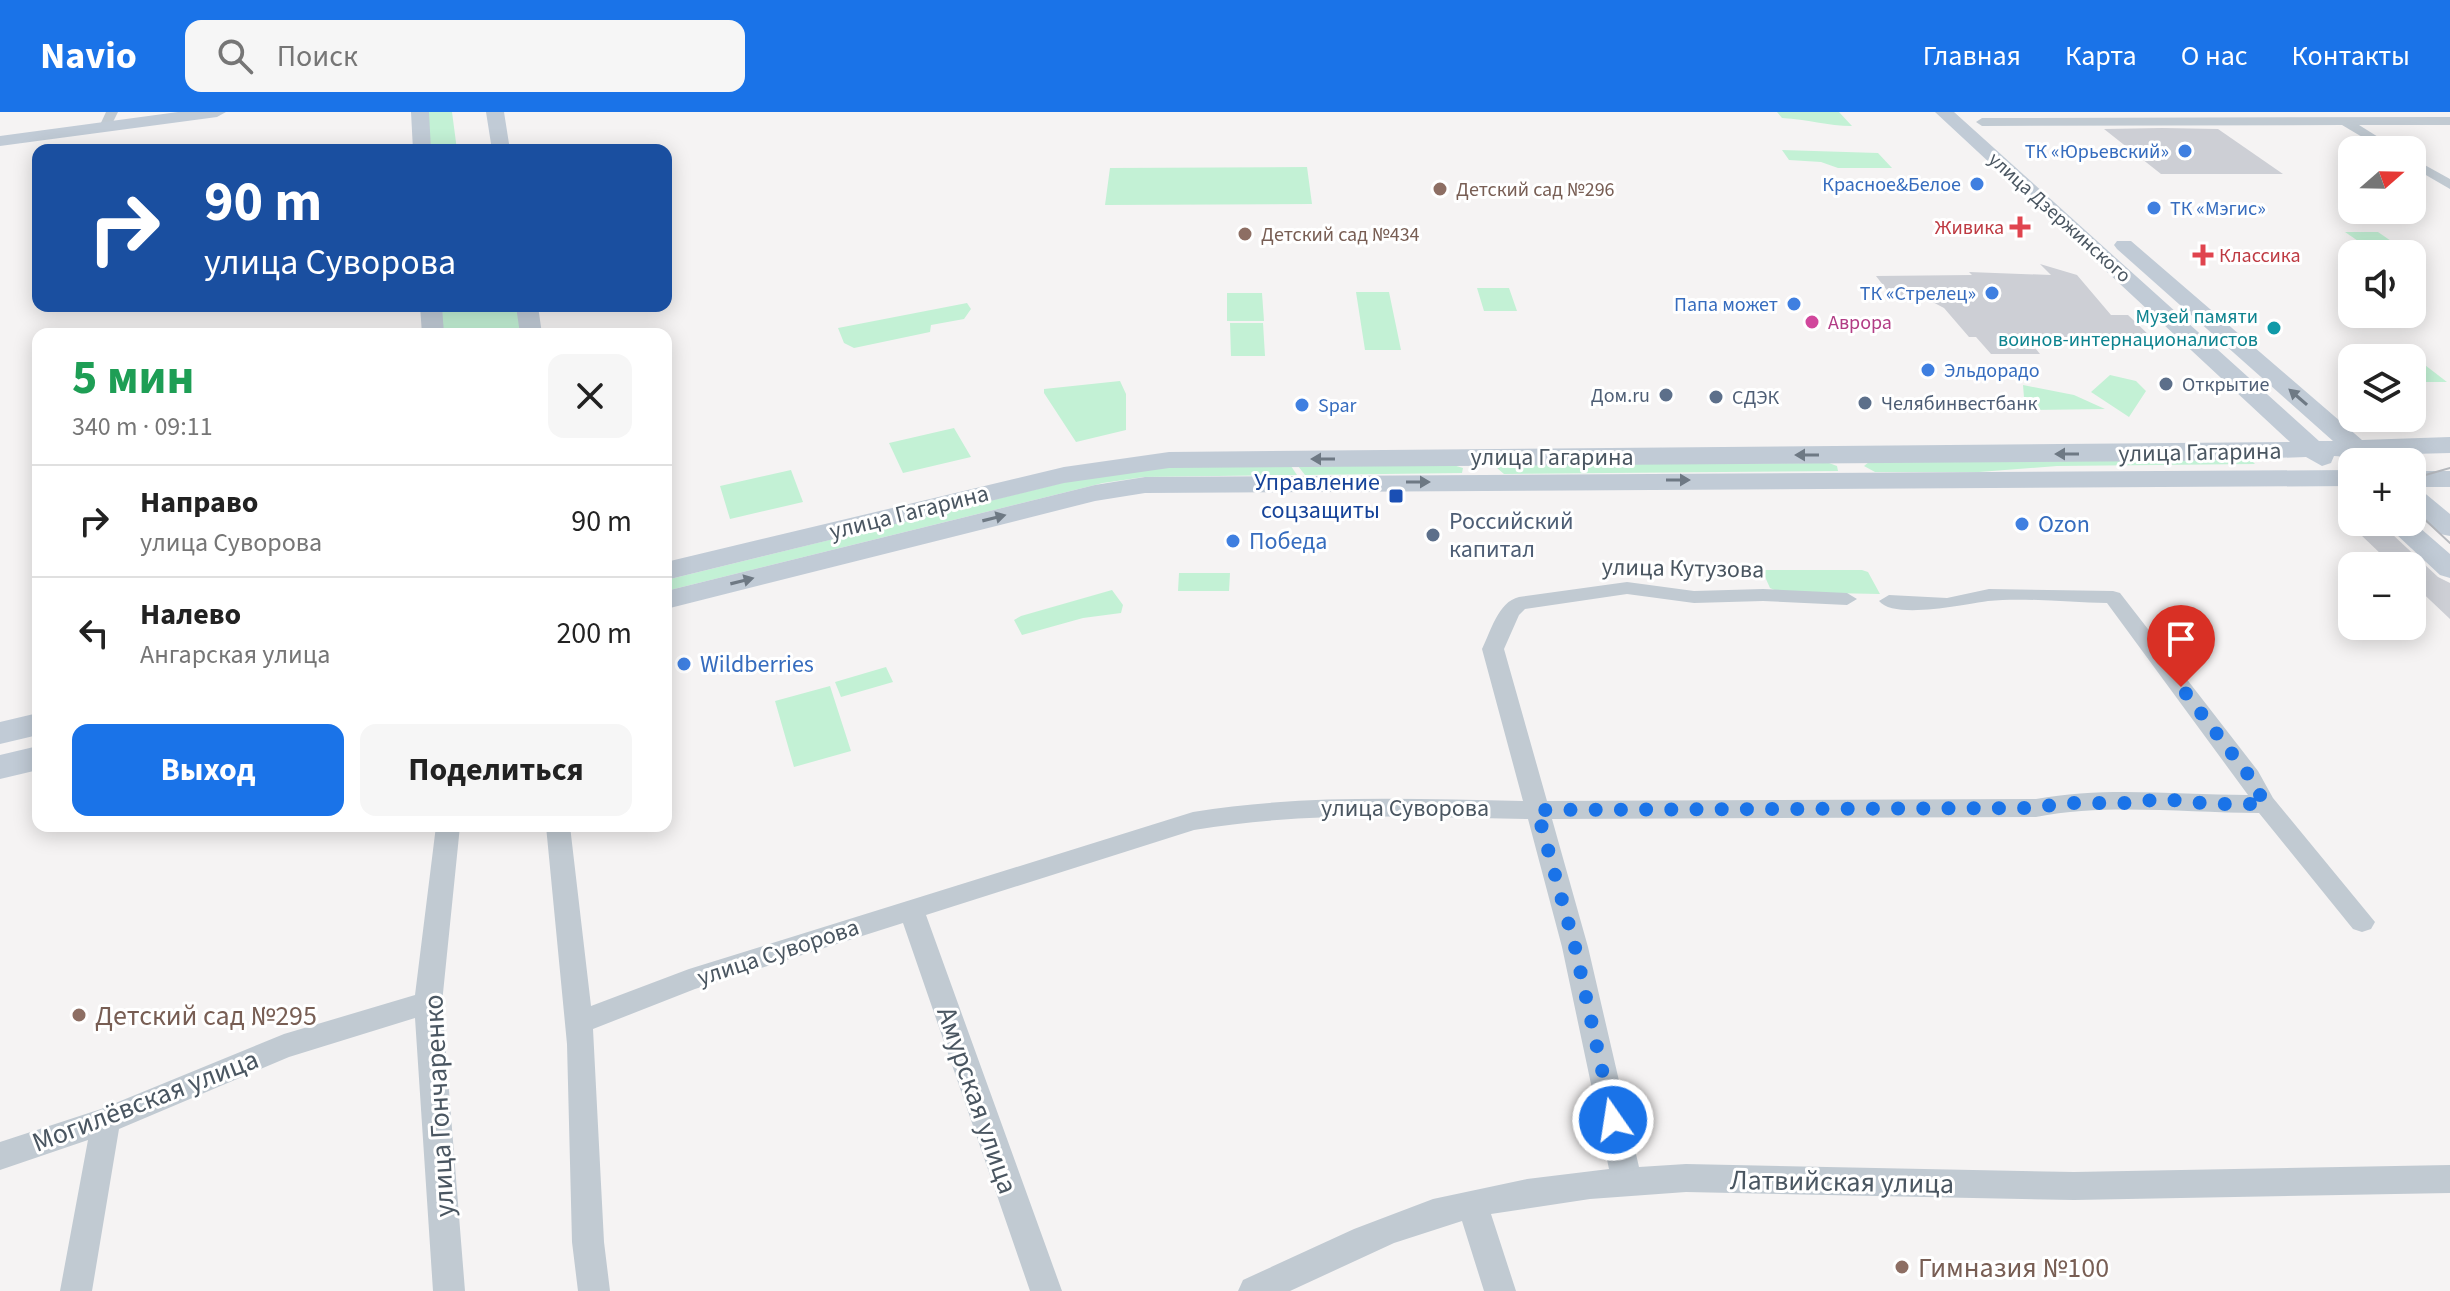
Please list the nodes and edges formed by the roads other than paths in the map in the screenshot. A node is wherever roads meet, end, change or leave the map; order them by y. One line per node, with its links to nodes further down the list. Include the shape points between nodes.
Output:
1 (217, 112): 5 (main road)
2 (420, 112): 10 (main road)
3 (495, 112): 11 (main road)
4 (1963, 117): 6 (street); 13 (main road, улица Дзержинского); 14 (main road, улица Дзержинского)
5 (108, 120): 9 (main road)
6 (2345, 121): 7 (street); 8 (street)
7 (2450, 121)
8 (2370, 136)
9 (0, 141)
10 (422, 144)
11 (500, 144)
12 (2426, 170): 15 (street)
13 (2023, 183): 14 (main road); 21 (main road, улица Дзержинского)
14 (2052, 183): 16 (main road, улица Дзержинского)
15 (2450, 185)
16 (2085, 211)
17 (2107, 231): 19 (main road, улица Дзержинского, one-way to 17)
18 (2450, 445): 20 (main road, улица Гагарина)
19 (2356, 448)
20 (2424, 448)
21 (2313, 450): 22 (main road, улица Гагарина); 23 (main road, улица Гагарина, one-way to 23); 25 (main road, улица Дзержинского)
22 (2338, 452)
23 (1844, 455): 24 (main road, улица Гагарина, one-way to 24); 26 (main road)
24 (1478, 470): 26 (main road, улица Гагарина, one-way to 26); 34 (main road, улица Гагарина, one-way to 34, via 1194,459 1117,465); 35 (main road, улица Гагарина, one-way to 24, via 1129,487)
25 (2338, 470)
26 (1859, 479): 29 (main road, улица Гагарина)
27 (2426, 479): 28 (main road)
28 (2450, 479)
29 (2338, 480)
30 (2426, 508): 31 (main road)
31 (2450, 528)
32 (2413, 536): 33 (main road)
33 (2450, 569)
34 (672, 570)
35 (672, 599)
36 (1847, 599): 43 (street, улица Кутузова, via 1694,597 1627,588 1519,603 1493,649)
37 (1889, 601): 42 (street, via 1947,604 1989,595 2113,597)
38 (32, 725): 39 (main road)
39 (0, 733)
40 (32, 759): 41 (main road)
41 (0, 767)
42 (2265, 804): 43 (street, улица Суворова, via 2163,799 2036,808); 47 (street)
43 (1537, 810): 46 (street, улица Суворова, via 1350,806 1238,812 1193,821); 53 (street, via 1575,947)
44 (447, 832): 48 (street, улица Гончаренко)
45 (559, 832): 49 (street)
46 (911, 910): 49 (street, улица Суворова, via 689,980); 58 (street, Амурская улица)
47 (2362, 922)
48 (428, 1003): 50 (street, Могилёвская улица, via 284,1046); 56 (street, улица Гончаренко)
49 (578, 1023): 57 (street)
50 (106, 1121): 51 (street, Могилёвская улица); 55 (street)
51 (0, 1156)
52 (2450, 1179): 53 (street, Латвийская улица, via 2074,1186)
53 (1627, 1181): 54 (street, Латвийская улица)
54 (1472, 1204): 59 (street, Латвийская улица, via 1431,1214); 60 (street)
55 (76, 1291)
56 (449, 1291)
57 (594, 1291)
58 (1046, 1291)
59 (1254, 1291)
60 (1500, 1291)

